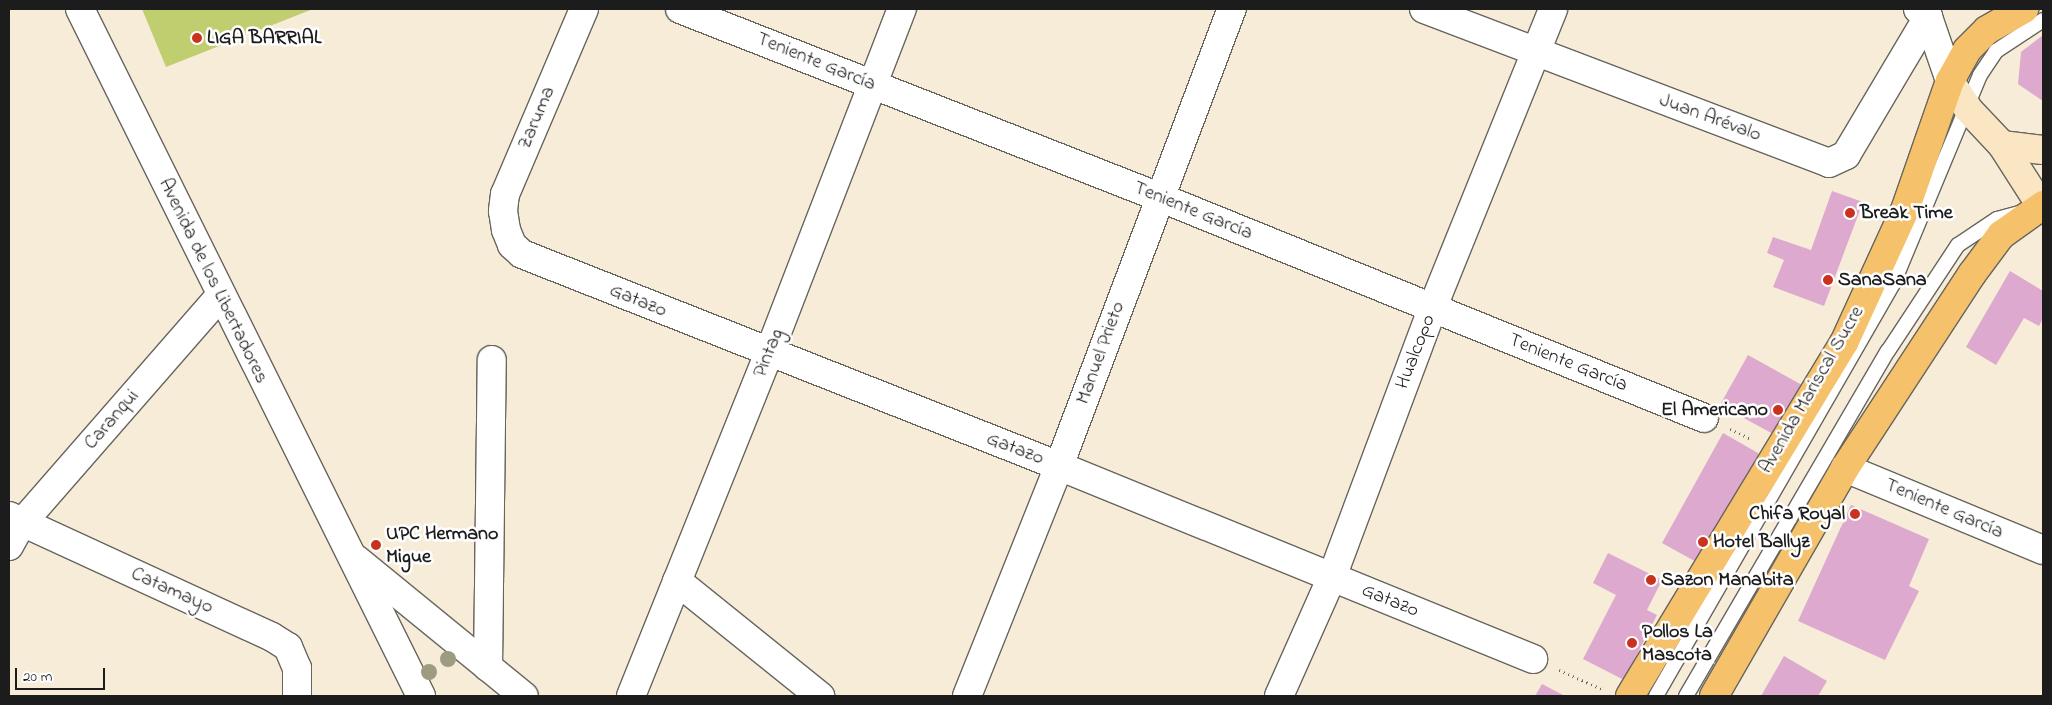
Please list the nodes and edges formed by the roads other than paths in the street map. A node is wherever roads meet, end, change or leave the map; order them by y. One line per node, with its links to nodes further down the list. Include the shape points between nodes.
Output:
1 (80, 9): 20 (street, Avenida de los Libertadores)
2 (584, 9): 19 (street, Zaruma, via 505,194)
3 (680, 9): 13 (street, Teniente García)
4 (902, 9): 13 (street, Pintag)
5 (1232, 9): 17 (street, Manuel Prieto)
6 (1424, 9): 11 (street, Juan Arévalo)
7 (1553, 9): 11 (street, Hualcopo)
8 (2024, 9): 12 (main road, Avenida Mariscal Sucre, via 1980,36 1967,50)
9 (1923, 13): 11 (street, Juan Arévalo, via 1846,154 1830,163); 12 (street)
10 (2043, 20): 14 (lane, via 1996,51 1980,75)
11 (1535, 52): 21 (street, Hualcopo)
12 (1950, 81): 14 (main road); 35 (main road, Avenida Mariscal Sucre, via 1905,210 1848,334 1778,451)
13 (874, 85): 17 (street, Teniente García); 22 (street, Pintag)
14 (1968, 109): 15 (main road); 43 (lane, via 1893,284)
15 (2002, 145): 16 (main road); 18 (main road)
16 (2043, 150)
17 (1159, 197): 21 (street, Teniente García); 25 (street, Manuel Prieto)
18 (2042, 207): 26 (main road, via 2001,235); 44 (lane, via 1997,219 1958,245 1888,351)
19 (506, 230): 22 (street, Gatazo, via 512,245 535,260)
20 (220, 296): 27 (street, Caranqui); 30 (street, Avenida de los Libertadores)
21 (1432, 309): 24 (street, Teniente García); 31 (street, Hualcopo)
22 (769, 353): 25 (street, Gatazo); 32 (street, Pintag)
23 (492, 360): 34 (street)
24 (1704, 418)
25 (1058, 466): 31 (street, Gatazo); 41 (street, Manuel Prieto)
26 (1845, 468): 29 (street, Teniente García); 45 (main road)
27 (15, 520): 28 (street, Caranqui); 36 (street, Catamayo, via 280,642 288,647 297,668)
28 (9, 546)
29 (2043, 550)
30 (348, 552): 34 (street, Avenida de los Libertadores); 37 (street, Avenida de los Libertadores)
31 (1332, 577): 33 (street, Gatazo); 42 (street, Hualcopo)
32 (677, 581): 39 (street, Pintag); 40 (street)
33 (1533, 659)
34 (488, 667): 38 (street, Avenida de los Libertadores)
35 (1620, 694)
36 (297, 696)
37 (421, 696)
38 (524, 696)
39 (631, 696)
40 (820, 696)
41 (967, 696)
42 (1279, 696)
43 (1656, 696)
44 (1686, 696)
45 (1714, 696)

